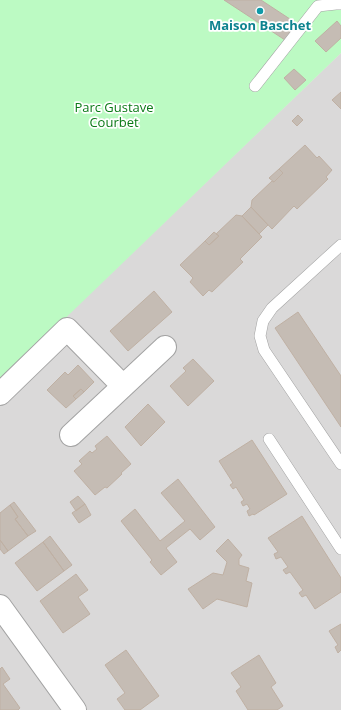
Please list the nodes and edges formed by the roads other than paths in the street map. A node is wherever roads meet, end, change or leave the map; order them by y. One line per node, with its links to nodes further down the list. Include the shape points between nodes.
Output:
1 (341, 4): 2 (lane, via 318,6)
2 (255, 86)
3 (341, 245): 9 (lane, via 272,308 263,321 260,336 264,350)
4 (165, 346): 5 (street)
5 (123, 386): 6 (street, via 67,329); 7 (street)
6 (0, 394)
7 (71, 435)
8 (269, 439): 10 (lane)
9 (341, 464)
10 (341, 549)
11 (0, 606): 12 (street)
12 (75, 710)

